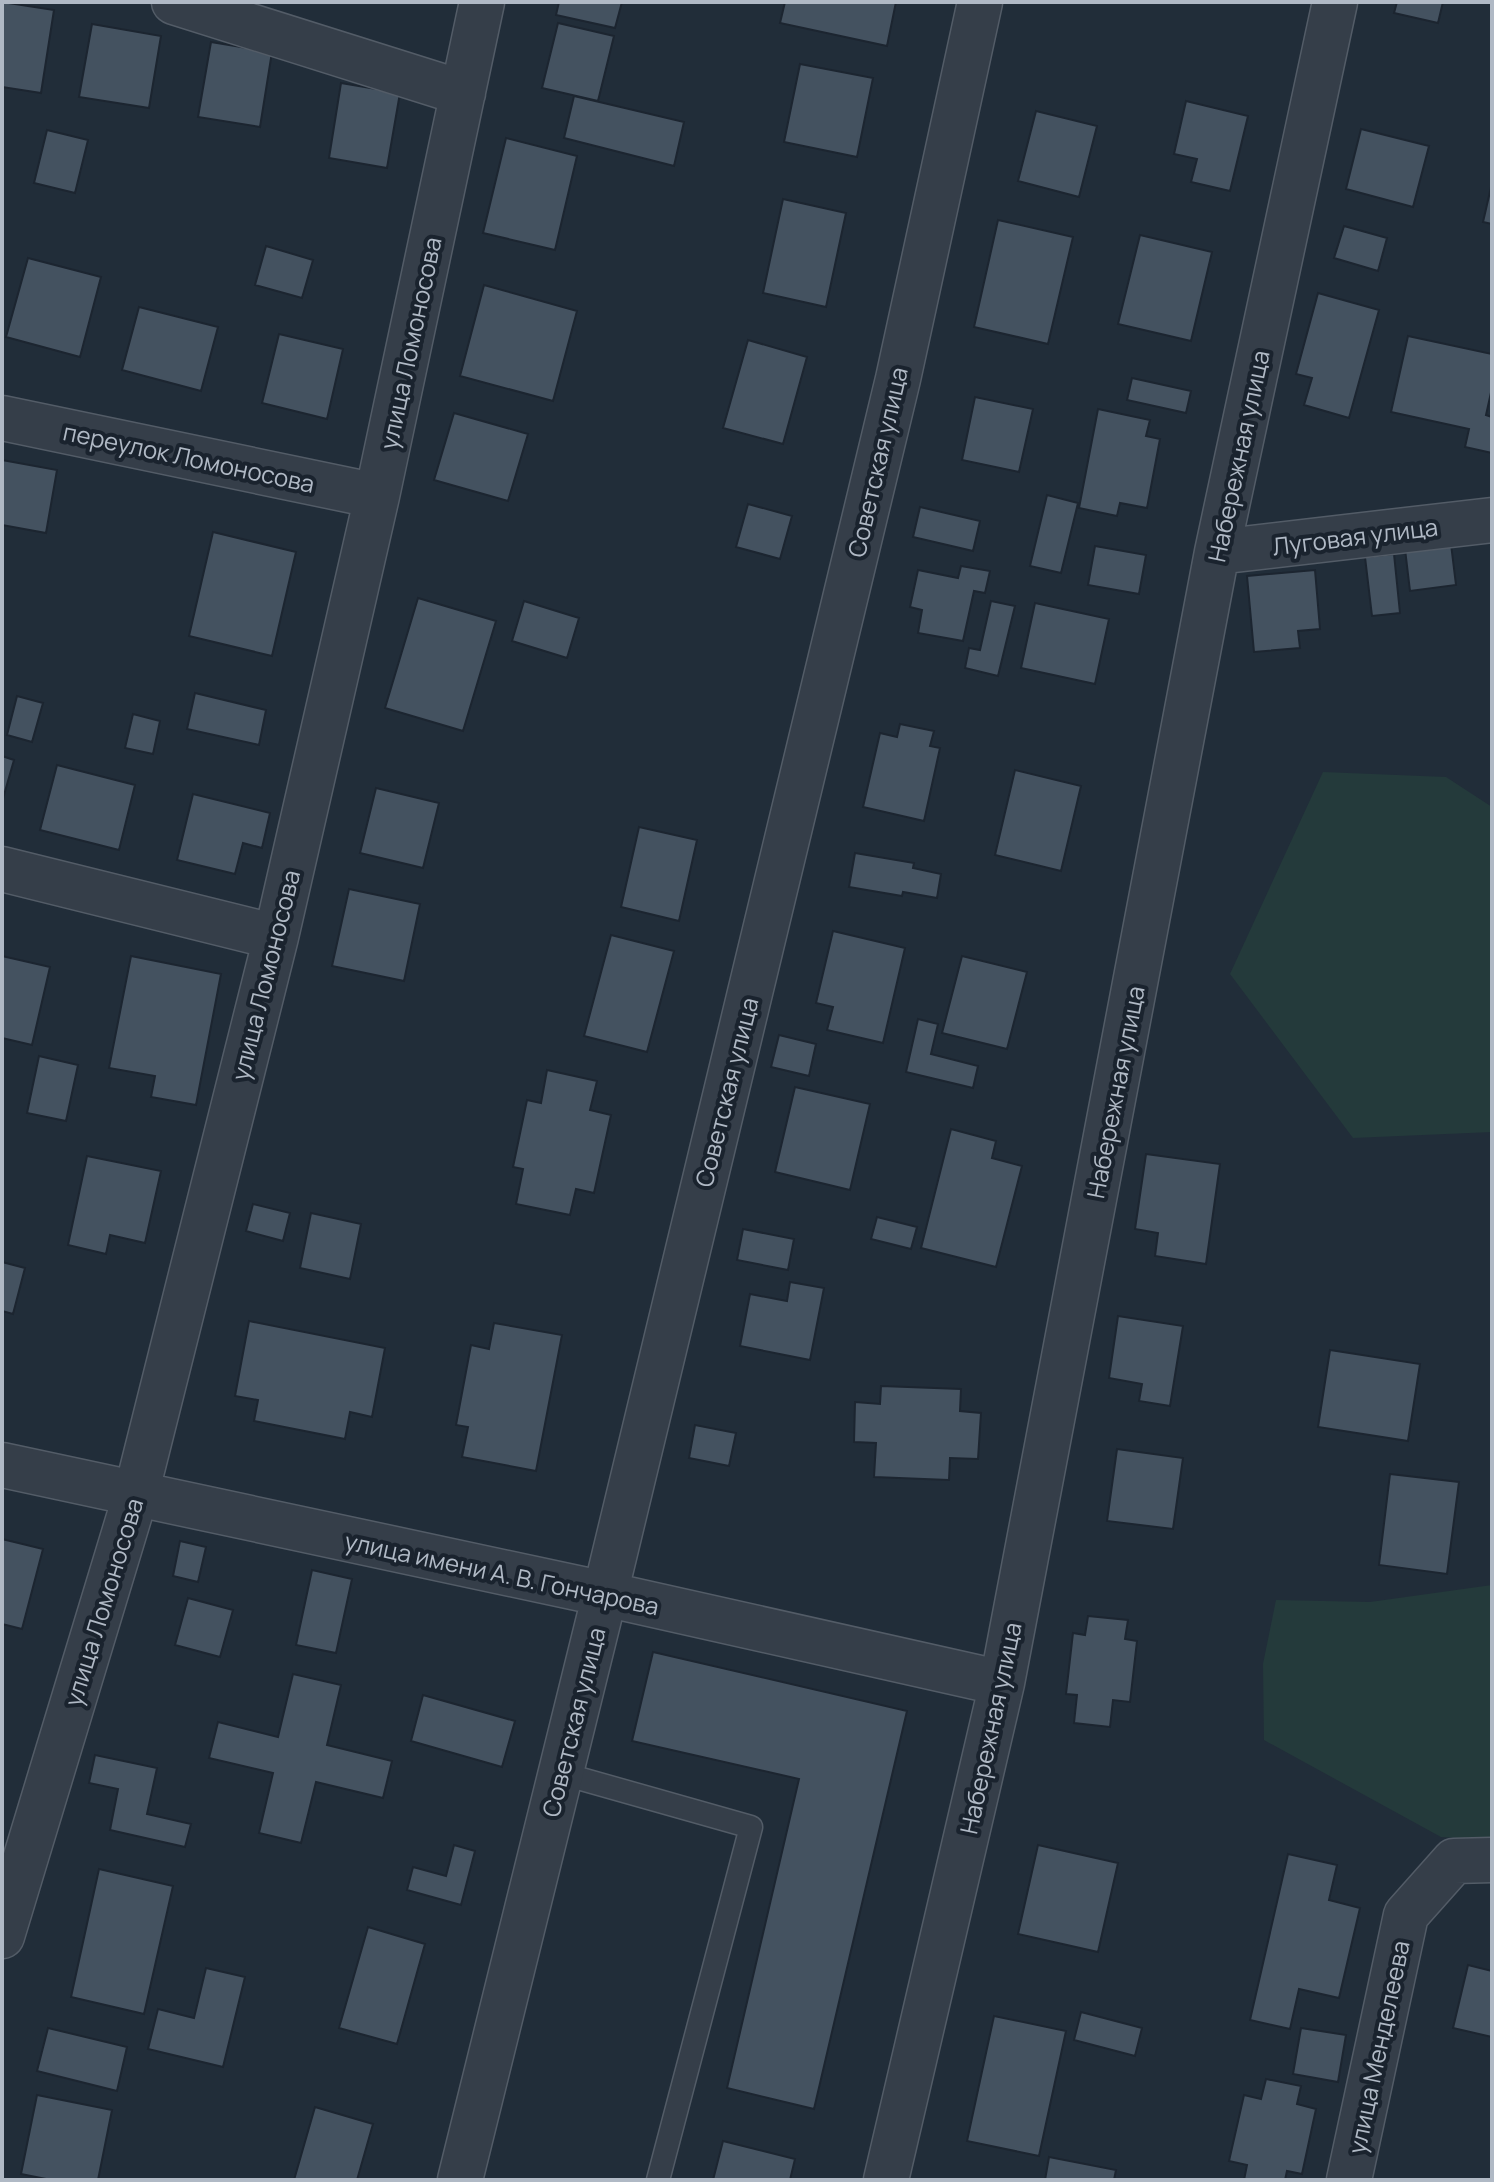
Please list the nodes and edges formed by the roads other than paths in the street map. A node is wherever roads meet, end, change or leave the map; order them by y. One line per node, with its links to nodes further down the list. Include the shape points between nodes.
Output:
1 (174, 2): 5 (street)
2 (482, 2): 5 (street, улица Ломоносова)
3 (980, 2): 14 (street, Советская улица, via 894,394)
4 (1335, 2): 9 (street, Набережная улица)
5 (463, 93): 7 (street, улица Ломоносова)
6 (2, 418): 7 (street, переулок Ломоносова)
7 (377, 496): 11 (street, улица Ломоносова)
8 (1492, 520): 9 (street, Луговая улица)
9 (1217, 552): 15 (street, Набережная улица)
10 (2, 869): 11 (street)
11 (276, 937): 13 (street, улица Ломоносова)
12 (2, 1465): 13 (street, улица имени А. В. Гончарова)
13 (136, 1494): 14 (street, улица имени А. В. Гончарова); 18 (street, улица Ломоносова)
14 (605, 1594): 15 (street, улица имени А. В. Гончарова); 16 (street, Советская улица)
15 (1002, 1683): 21 (street, Набережная улица)
16 (560, 1773): 19 (street, Советская улица); 20 (lane, via 751,1827)
17 (1492, 1860): 22 (street, улица Менделеева, via 1454,1861 1406,1915)
18 (2, 1936)
19 (460, 2180)
20 (658, 2180)
21 (886, 2180)
22 (1349, 2180)

